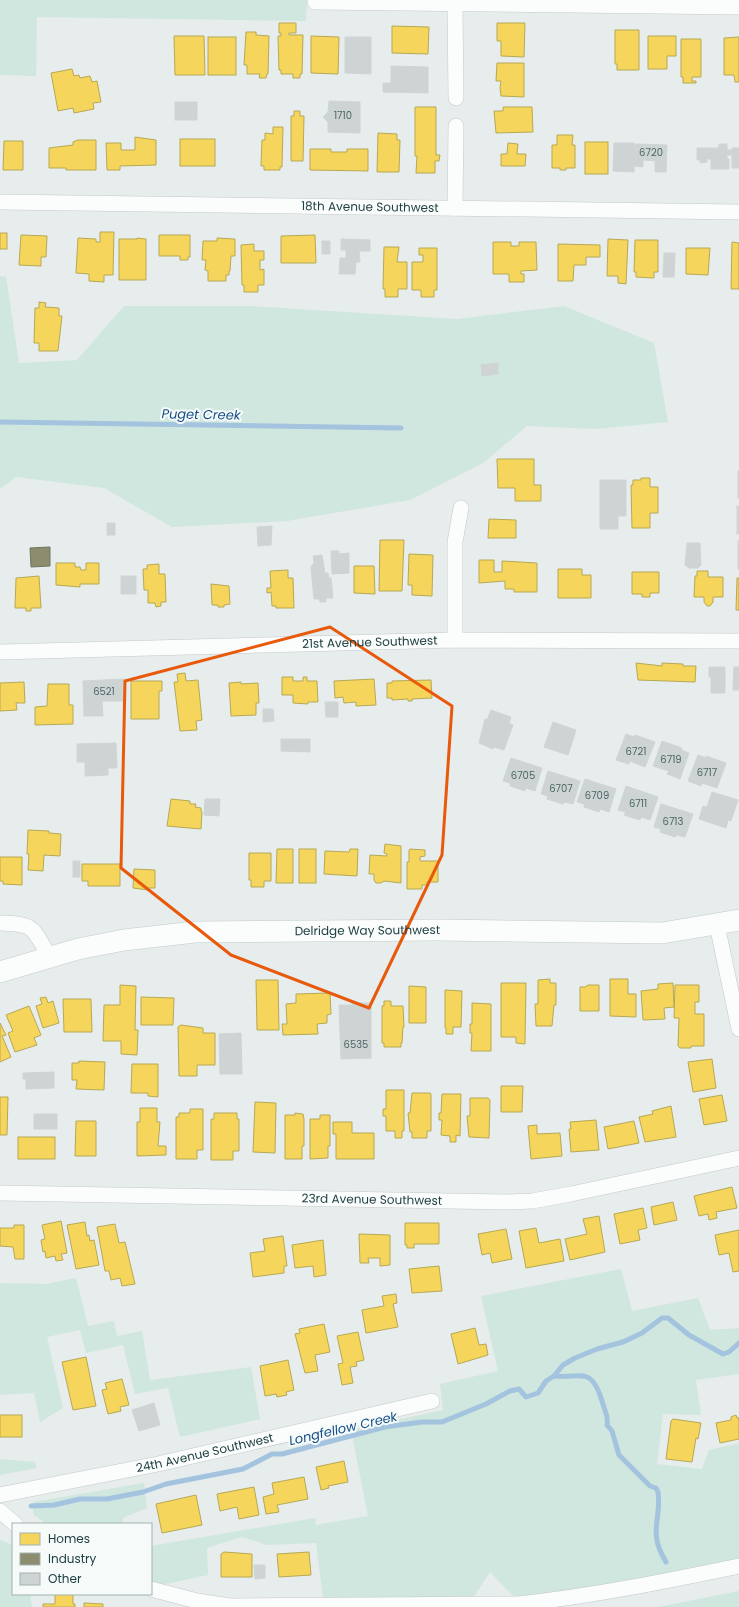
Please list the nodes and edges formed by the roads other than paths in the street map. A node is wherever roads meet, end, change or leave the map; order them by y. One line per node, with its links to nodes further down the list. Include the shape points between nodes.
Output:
1 (315, 2): 2 (street)
2 (455, 4): 3 (street); 4 (street)
3 (739, 7)
4 (456, 98)
5 (456, 126): 7 (street)
6 (0, 202): 7 (street, 18th Avenue Southwest)
7 (455, 208): 8 (street, 18th Avenue Southwest)
8 (739, 212)
9 (461, 508): 10 (street, via 455,542)
10 (455, 640): 11 (street, 21st Avenue Southwest); 12 (street, 21st Avenue Southwest)
11 (739, 641)
12 (0, 652)
13 (739, 920): 15 (main road, Delridge Way Southwest)
14 (0, 924): 16 (street, via 24,924 33,928)
15 (717, 925): 16 (main road, Delridge Way Southwest, via 662,933 437,930 195,932 124,940); 18 (street)
16 (49, 956): 17 (main road, Delridge Way Southwest)
17 (0, 972)
18 (739, 1029)
19 (739, 1158): 20 (street, 23rd Avenue Southwest, via 532,1201)
20 (0, 1194)
21 (432, 1401): 22 (street, 24th Avenue Southwest, via 158,1464)
22 (0, 1495)
23 (0, 1511): 24 (street)
24 (14, 1523)
25 (739, 1566): 26 (street, via 632,1588 518,1604 230,1606 197,1601)
26 (152, 1589)

